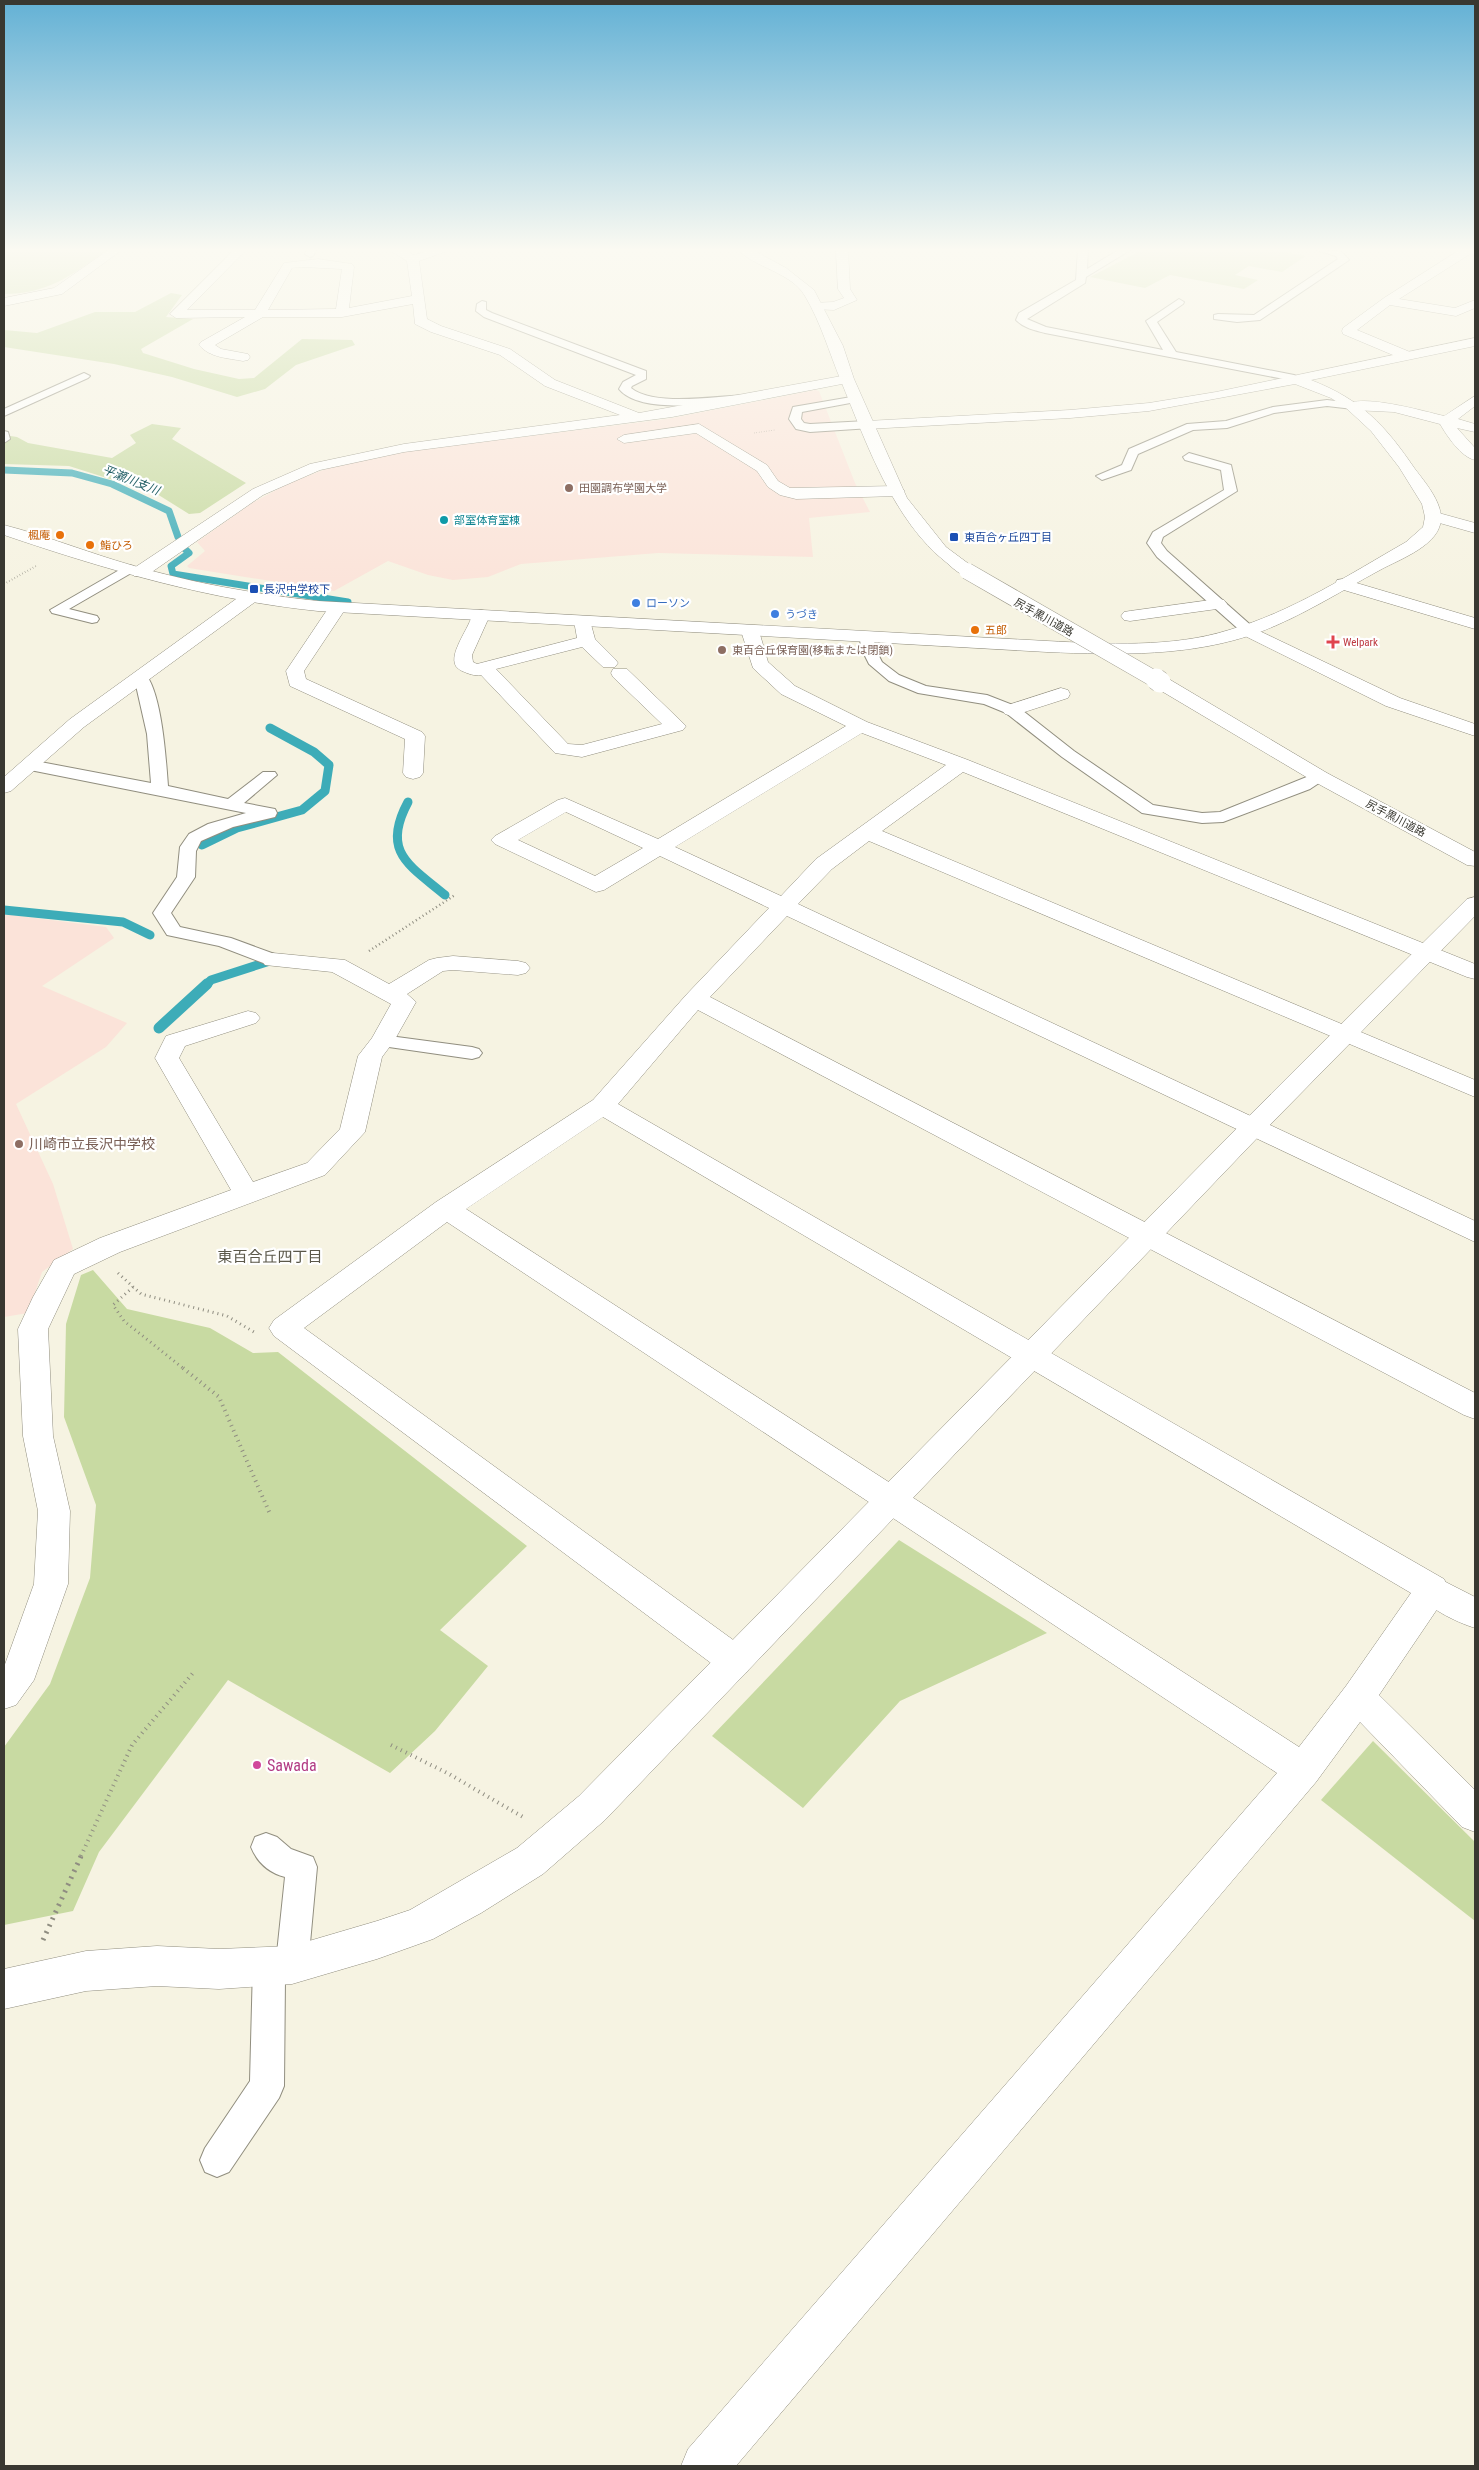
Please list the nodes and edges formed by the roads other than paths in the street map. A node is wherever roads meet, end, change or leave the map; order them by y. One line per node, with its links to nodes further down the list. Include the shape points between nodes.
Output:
1 (523, 364): 15 (street, via 550,383)
2 (619, 364): 9 (lane, via 642,373 642,377 627,384 625,389 637,398 652,401)
3 (842, 364): 8 (street, 尻手黒川道路)
4 (1224, 364): 7 (lane)
5 (1360, 364): 7 (street)
6 (84, 376): 14 (lane)
7 (1294, 378): 13 (street, via 1339,396); 17 (street, via 1148,407)
8 (847, 379): 9 (street); 10 (street, 尻手黒川道路)
9 (748, 398): 15 (street)
10 (857, 399): 12 (lane); 17 (street, 尻手黒川道路)
11 (1475, 400): 16 (street)
12 (818, 405): 18 (lane); 18 (lane, via 797,409 795,419 800,426)
13 (1353, 406): 16 (street, via 1394,408); 27 (lane, via 1327,403 1273,410 1227,424 1191,427 1133,452 1127,467); 29 (street, via 1397,454 1424,491)
14 (4, 413)
15 (640, 418): 32 (street, via 404,448 315,467 258,492)
16 (1446, 421): 19 (street); 23 (street)
17 (867, 425): 18 (lane); 28 (street, 尻手黒川道路)
18 (824, 427)
19 (1475, 428)
20 (588, 439): 22 (street)
21 (607, 439): 25 (street, via 699,428)
22 (495, 447)
23 (1475, 456)
24 (1189, 457): 35 (lane, via 1227,468 1231,491 1158,535 1154,542 1162,554)
25 (762, 468): 26 (street); 28 (street, via 773,484 785,492 796,494)
26 (741, 472)
27 (1102, 476)
28 (896, 491): 56 (street, 尻手黒川道路, bridge, via 940,550 967,571)
29 (1435, 517): 30 (street); 33 (street, via 1434,526 1412,547)
30 (1475, 528)
31 (4, 530): 32 (street)
32 (134, 570): 34 (street); 39 (lane, via 57,610)
33 (1343, 584): 41 (street); 43 (street)
34 (249, 598): 36 (street); 47 (street)
35 (1218, 604): 38 (street); 43 (lane)
36 (337, 608): 37 (street); 54 (street, via 296,671 297,682 414,736)
37 (481, 615): 40 (street); 46 (street, via 463,655 464,665 476,670)
38 (1130, 616)
39 (92, 619)
40 (583, 621): 42 (street); 45 (street)
41 (1475, 624)
42 (750, 631): 44 (street); 50 (street, via 759,664 788,690)
43 (1249, 631): 44 (street, via 1211,640 1136,648); 51 (street, via 1393,702)
44 (867, 638): 49 (lane, via 876,664 894,678 923,690 987,700)
45 (586, 641): 46 (street, via 484,667); 46 (street, via 676,726 582,751 562,749 524,720)
46 (486, 669)
47 (138, 677): 53 (street, via 77,723); 58 (lane, via 146,690 158,749)
48 (1061, 694): 49 (street)
49 (1012, 710): 56 (lane, via 1148,809 1202,818 1223,817)
50 (860, 726): 52 (street); 61 (street)
51 (1473, 726)
52 (961, 764): 60 (street); 65 (street)
53 (30, 765): 57 (street); 58 (lane)
54 (413, 773)
55 (269, 775): 59 (lane)
56 (1320, 777): 62 (street, 尻手黒川道路)
57 (4, 787)
58 (160, 789): 59 (lane)
59 (232, 804): 66 (lane, via 269,813 245,818 191,841 187,876 162,913 174,931 224,942)
60 (868, 833): 64 (street, via 824,864); 74 (street)
61 (658, 847): 61 (street, via 596,885 502,840 565,804); 64 (street)
62 (1475, 860)
63 (1475, 904): 65 (street)
64 (783, 906): 70 (street); 79 (street)
65 (1426, 953): 68 (street); 74 (street)
66 (273, 960): 69 (street, via 337,965)
67 (518, 968): 69 (street, via 437,965)
68 (1475, 972)
69 (390, 994): 75 (street, via 404,1002)
70 (695, 999): 78 (street); 83 (street)
71 (195, 1010): 73 (street)
72 (248, 1018): 73 (street)
73 (208, 1031): 80 (street, via 175,1041 167,1058)
74 (1346, 1034): 77 (street); 79 (street)
75 (382, 1041): 76 (lane); 80 (street, via 370,1056 352,1132 316,1169)
76 (472, 1053)
77 (1475, 1089)
78 (602, 1106): 81 (street); 84 (street)
79 (1252, 1128): 82 (street); 83 (street)
80 (246, 1193): 90 (street, via 110,1245 64,1267 47,1297 33,1329 33,1365 38,1436 54,1511 51,1584 22,1669)
81 (446, 1209): 86 (street); 89 (street, via 284,1328)
82 (1475, 1232)
83 (1147, 1235): 84 (street); 85 (street)
84 (1030, 1356): 86 (street); 87 (street)
85 (1475, 1407)
86 (890, 1500): 89 (street); 92 (street)
87 (1432, 1589): 88 (street); 91 (street)
88 (1475, 1614)
89 (735, 1661): 95 (street, via 592,1808 530,1861 419,1926)
90 (4, 1694)
91 (1358, 1697): 92 (street); 93 (street)
92 (1303, 1770): 98 (street)
93 (1475, 1815)
94 (266, 1847): 95 (lane, via 282,1862 302,1867)
95 (281, 1965): 96 (street, via 219,1969 158,1966 86,1971); 97 (lane, via 267,2086)
96 (14, 1986)
97 (217, 2160)
98 (705, 2466)

